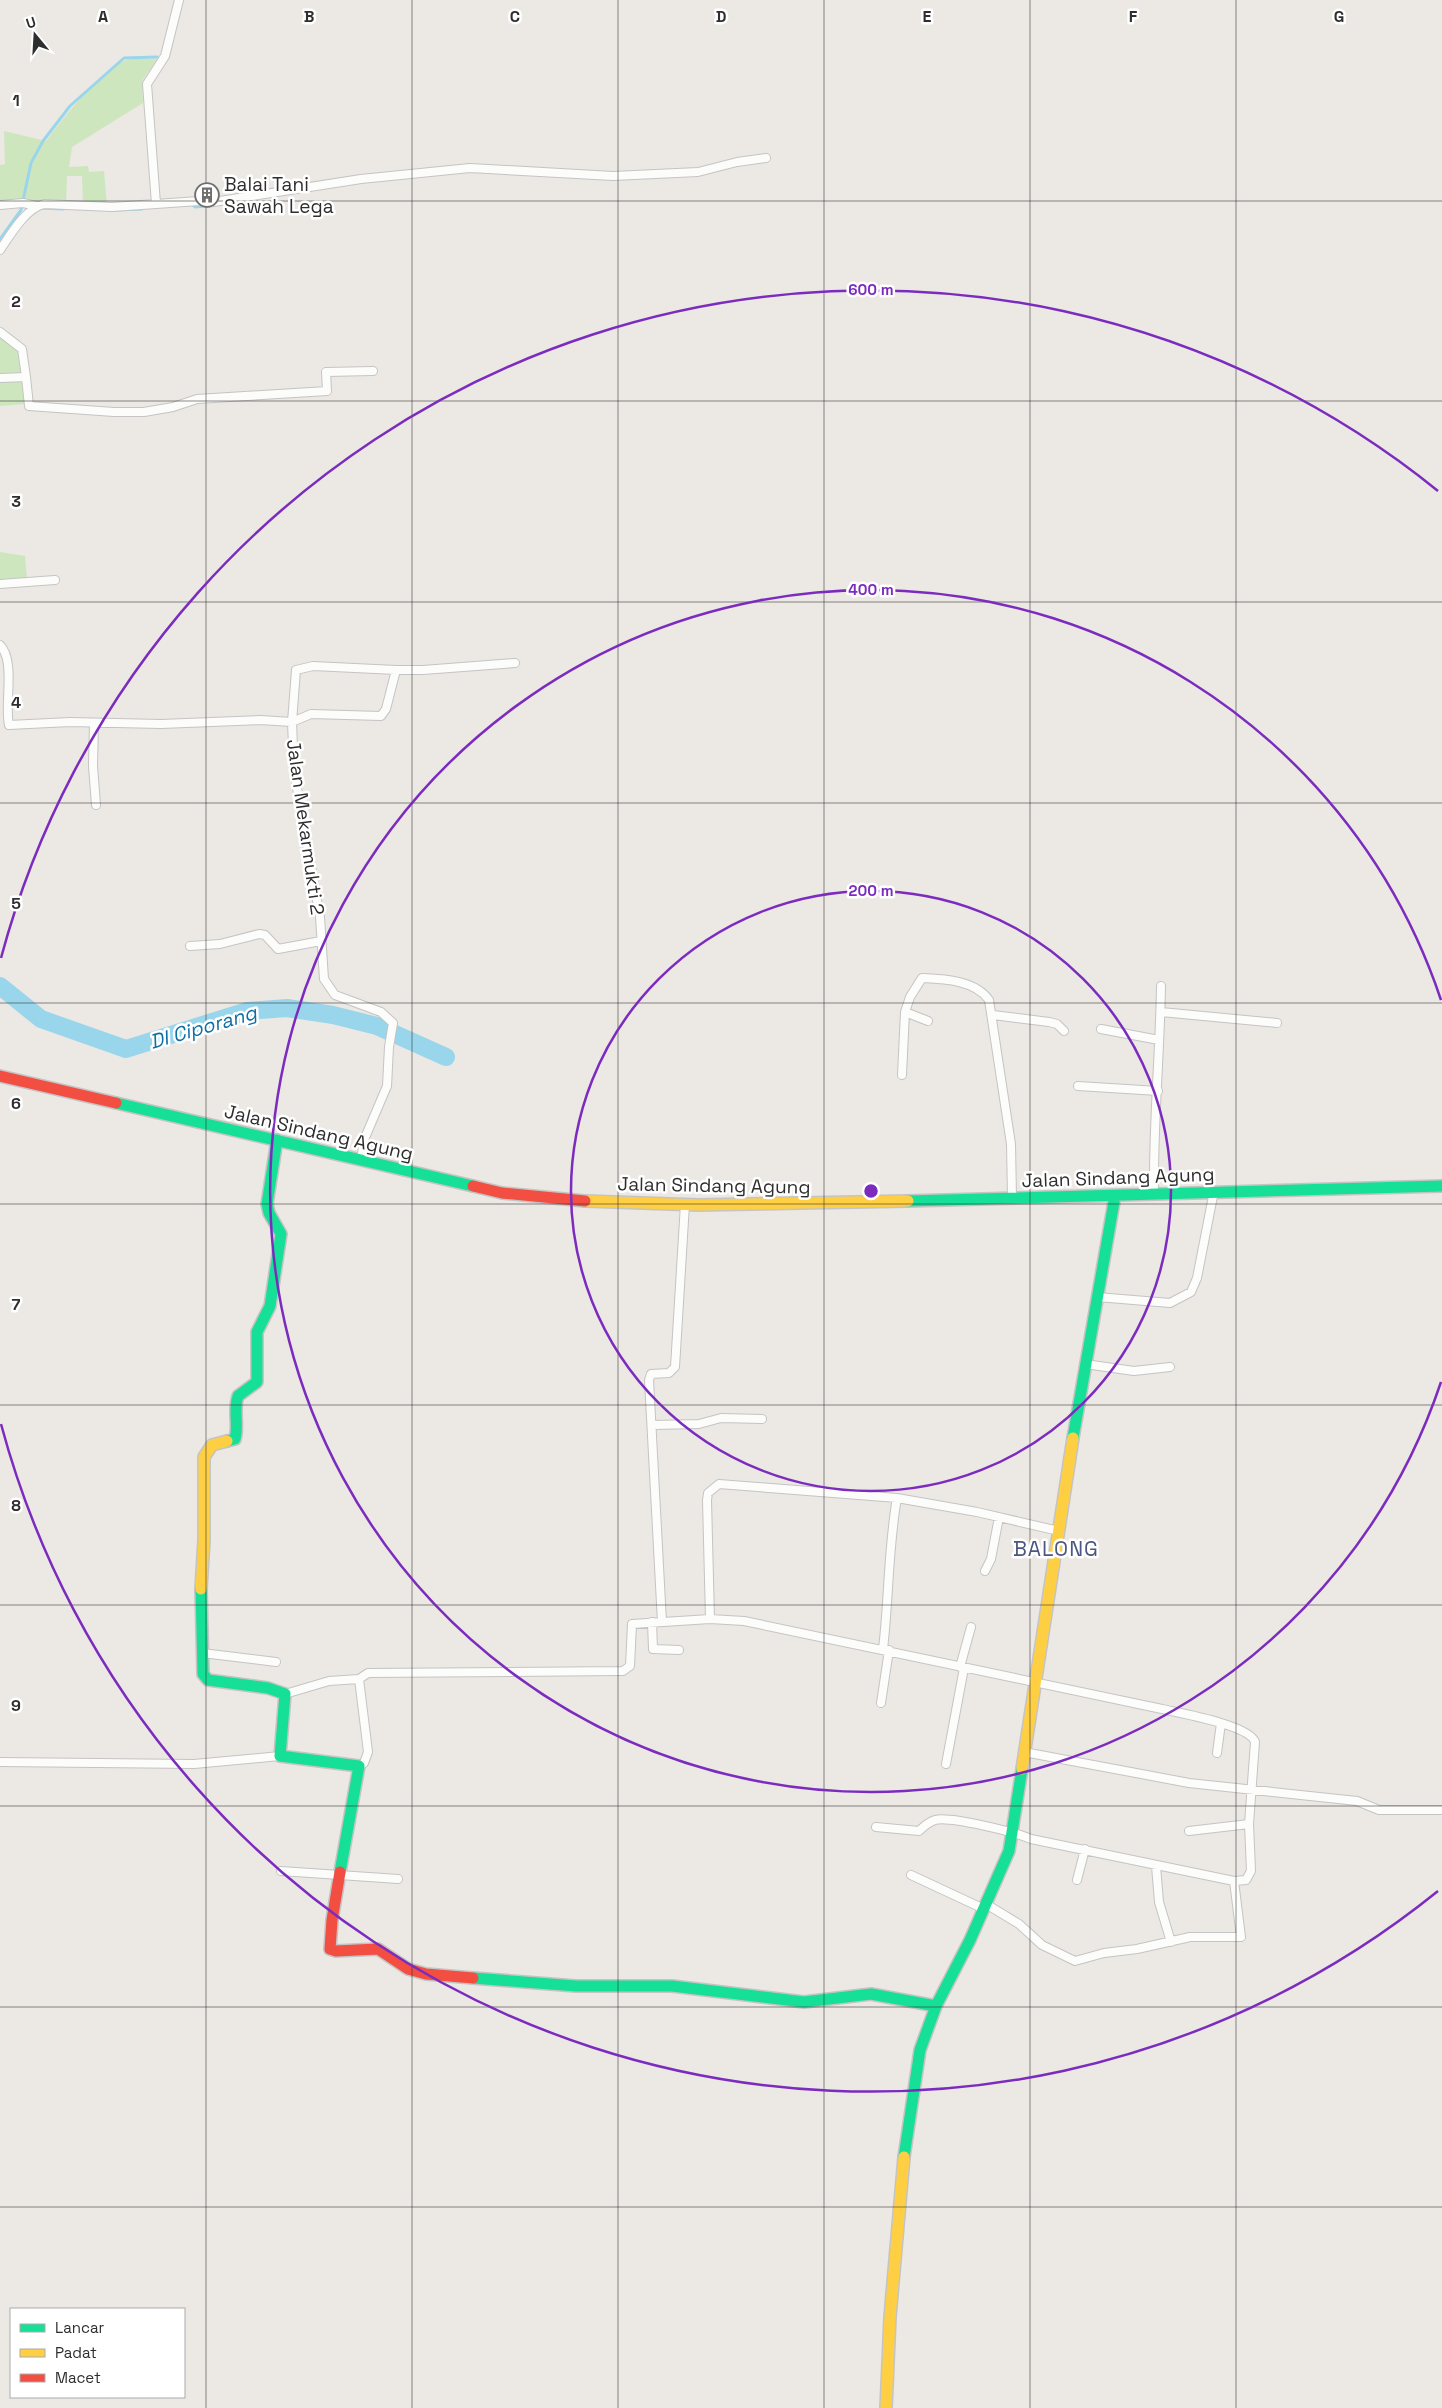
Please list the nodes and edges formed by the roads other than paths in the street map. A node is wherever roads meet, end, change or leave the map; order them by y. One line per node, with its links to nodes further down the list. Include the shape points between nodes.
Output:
1 (179, 0): 3 (street, via 164,59 148,84)
2 (766, 158): 3 (street, via 698,172 612,176 470,168 362,179 207,203)
3 (156, 204): 5 (street)
4 (0, 205): 5 (street, via 23,203)
5 (37, 206): 6 (street)
6 (0, 250)
7 (0, 332): 9 (street, via 22,348)
8 (373, 371): 9 (street, via 326,372 327,391 197,400 144,412 29,406)
9 (26, 377): 10 (street)
10 (0, 378)
11 (55, 580): 12 (street)
12 (0, 584)
13 (0, 645): 18 (street, via 8,674)
14 (516, 663): 15 (street)
15 (396, 670): 16 (street, via 386,709 381,716 311,714); 16 (street, via 313,666 296,670)
16 (292, 722): 17 (street, Jalan Mekarmukti 2); 21 (street, Jalan Mekarmukti 2, via 294,771)
17 (94, 723): 18 (street, Jalan Mekarmukti 2); 20 (street)
18 (10, 725): 19 (street, Jalan Mekarmukti 2)
19 (0, 728)
20 (96, 805)
21 (321, 941): 22 (street, via 278,949 265,935 259,934 220,944); 37 (street, Jalan Mekarmukti 2, via 324,979 331,992 381,1012 394,1022 387,1086 366,1135)
22 (190, 946)
23 (1161, 986): 25 (street)
24 (905, 1012): 26 (street, via 922,978 947,979 978,989 989,1000); 27 (street); 32 (street)
25 (1161, 1012): 28 (street); 31 (street)
26 (993, 1015): 30 (street, via 1049,1022); 42 (street, via 1011,1144)
27 (928, 1021)
28 (1276, 1023)
29 (1101, 1029): 31 (street)
30 (1064, 1031)
31 (1159, 1040): 35 (street)
32 (902, 1075)
33 (0, 1076): 36 (street, Jalan Sindang Agung)
34 (1078, 1086): 35 (street)
35 (1158, 1092): 40 (street, via 1153,1121)
36 (277, 1140): 37 (street, Jalan Sindang Agung); 59 (street, via 267,1204 281,1234 270,1306 257,1332 257,1382 236,1399 235,1439 210,1444 204,1457)
37 (361, 1160): 43 (street, Jalan Sindang Agung, via 522,1196)
38 (1442, 1186): 39 (street, Jalan Sindang Agung)
39 (1214, 1191): 40 (street, Jalan Sindang Agung); 44 (street, via 1197,1278 1186,1296 1162,1303)
40 (1154, 1194): 41 (street, Jalan Sindang Agung)
41 (1115, 1196): 42 (street, Jalan Sindang Agung); 44 (street)
42 (1012, 1198): 43 (street, Jalan Sindang Agung, via 896,1203)
43 (685, 1204): 48 (street, via 675,1367 672,1372 649,1376)
44 (1097, 1297): 45 (street)
45 (1085, 1364): 46 (street, via 1134,1371); 51 (street)
46 (1170, 1367)
47 (762, 1419): 48 (street, via 721,1418 699,1424)
48 (652, 1425): 55 (street)
49 (897, 1498): 50 (street); 53 (street, via 725,1483 712,1488 707,1500); 58 (street, via 891,1531)
50 (999, 1517): 51 (street); 52 (street, via 991,1559)
51 (1059, 1531): 63 (street)
52 (985, 1571)
53 (710, 1619): 55 (street); 58 (street, via 755,1623)
54 (652, 1622): 55 (street); 57 (street, via 654,1650); 62 (street, via 630,1625 630,1666 623,1670 368,1673)
55 (662, 1622)
56 (971, 1627): 61 (street)
57 (679, 1650)
58 (886, 1650): 61 (street); 65 (street)
59 (202, 1653): 60 (street); 64 (street, via 205,1679 268,1688)
60 (276, 1662)
61 (962, 1667): 63 (street); 71 (street)
62 (359, 1679): 64 (street, via 328,1682); 72 (street, via 368,1752 364,1763)
63 (1035, 1684): 66 (street); 67 (street)
64 (285, 1694): 69 (street)
65 (881, 1703)
66 (1221, 1723): 68 (street); 73 (street, via 1254,1738)
67 (1024, 1752): 73 (street, via 1180,1782); 77 (street)
68 (1217, 1753)
69 (280, 1756): 70 (street, via 194,1764); 72 (street)
70 (0, 1762)
71 (946, 1764)
72 (359, 1766): 82 (street)
73 (1251, 1790): 74 (street, via 1357,1801 1379,1810); 75 (street)
74 (1442, 1810)
75 (1249, 1824): 78 (street); 86 (street, via 1252,1871 1246,1880)
76 (876, 1827): 77 (street, via 919,1832 937,1820)
77 (1013, 1831): 79 (street, via 1031,1839); 87 (street, via 1004,1865)
78 (1188, 1831)
79 (1085, 1849): 80 (street); 85 (street)
80 (1156, 1866): 86 (street); 88 (street, via 1159,1902)
81 (281, 1871): 82 (street)
82 (339, 1874): 84 (street); 89 (street, via 328,1942 330,1948 336,1951 378,1949 416,1972 576,1986 672,1986 804,2002 861,1993)
83 (911, 1875): 87 (street)
84 (398, 1879)
85 (1077, 1880)
86 (1234, 1881): 88 (street, via 1241,1938 1198,1936)
87 (985, 1907): 88 (street, via 1019,1924 1042,1945 1074,1961); 89 (street)
88 (1171, 1942)
89 (936, 2006): 90 (street, via 920,2050 908,2125 890,2317)
90 (886, 2408)

